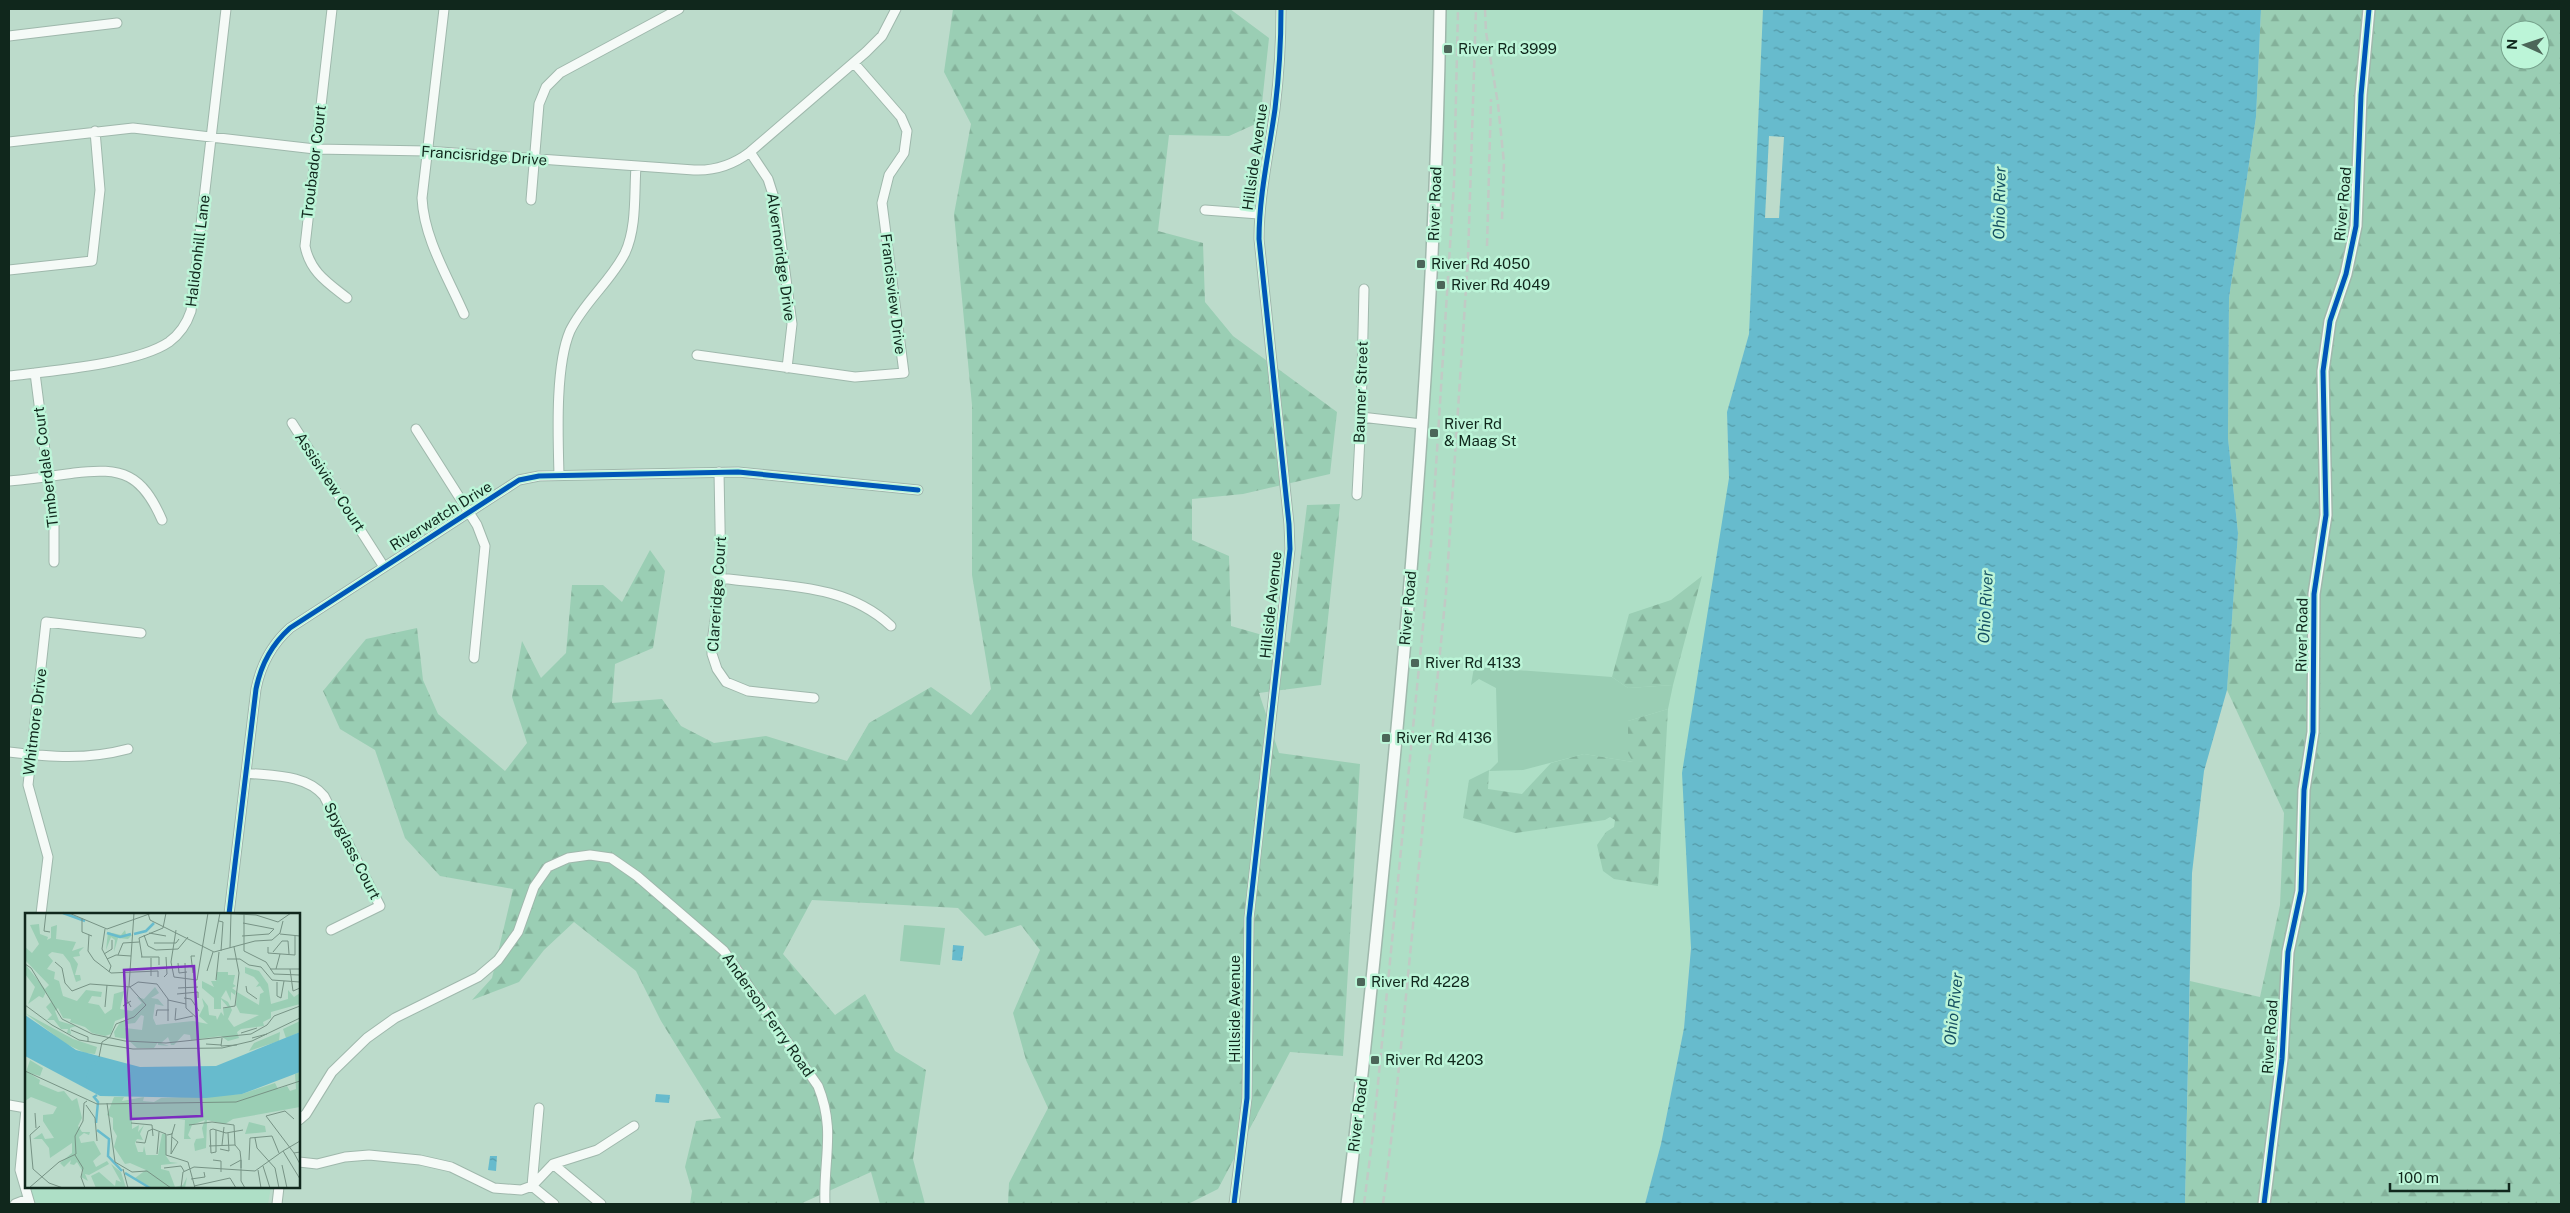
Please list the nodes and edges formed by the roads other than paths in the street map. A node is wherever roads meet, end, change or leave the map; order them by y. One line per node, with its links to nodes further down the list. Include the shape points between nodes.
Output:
1 (226, 9): 13 (street, Halidonhill Lane)
2 (332, 9): 15 (street, Troubador Court)
3 (444, 9): 16 (street)
4 (679, 9): 18 (street, via 552,79 539,104)
5 (896, 9): 11 (street, Francisridge Drive, via 882,36)
6 (1281, 9): 22 (street, Hillside Avenue, via 1275,108)
7 (1440, 9): 33 (main road, River Road, via 1433,246)
8 (2369, 9): 77 (main road, River Road, via 2361,95 2356,226 2346,274 2330,321 2323,371 2326,515 2314,594 2313,732 2304,790 2301,891 2288,952 2282,1059)
9 (117, 23): 10 (street)
10 (9, 36)
11 (854, 63): 17 (street, Francisridge Drive); 28 (street, Francisview Drive, via 901,117 907,131 907,146 885,185 882,203 904,373 861,377)
12 (95, 131): 13 (street, Francisridge Drive, via 133,128); 14 (street, Francisridge Drive); 23 (street, via 100,190 92,261)
13 (211, 137): 15 (street, Francisridge Drive); 29 (street, Halidonhill Lane, via 191,311 183,328 170,342 150,350 82,367)
14 (9, 142)
15 (315, 149): 16 (street, Francisridge Drive); 25 (street, Troubador Court, via 305,238 307,254 317,274)
16 (428, 151): 18 (street, Francisridge Drive); 26 (street, via 422,198 425,224)
17 (750, 152): 19 (street, Francisridge Drive, via 732,164 713,170); 28 (street, Alvernoridge Drive, via 768,180 776,204 792,324)
18 (534, 159): 19 (street, Francisridge Drive); 20 (street)
19 (636, 166): 36 (street, via 632,228 627,248 576,321 566,342 558,406)
20 (532, 200)
21 (1205, 210): 22 (street)
22 (1259, 214): 75 (street, Hillside Avenue, via 1290,550 1249,918 1247,1098)
23 (9, 270)
24 (1364, 290): 31 (street, Baumer Street)
25 (348, 298)
26 (464, 314)
27 (697, 355): 28 (street, Francisview Drive)
28 (787, 368)
29 (35, 373): 30 (street, Halidonhill Lane); 37 (street, Timberdale Court)
30 (9, 376)
31 (1361, 417): 33 (street); 40 (street, Baumer Street)
32 (292, 423): 44 (street, Assisiview Court)
33 (1422, 424): 76 (main road, River Road, via 1407,630 1358,1115)
34 (416, 429): 41 (street)
35 (719, 472): 36 (street, Riverwatch Drive); 39 (street, Riverwatch Drive); 45 (street, Clareridge Court)
36 (559, 475): 41 (street, Riverwatch Drive, via 519,480)
37 (48, 477): 38 (street); 42 (street, via 105,470 126,475 147,490); 43 (street, Timberdale Court, via 54,521)
38 (9, 481)
39 (918, 490)
40 (1357, 495)
41 (469, 513): 44 (street, Riverwatch Drive); 48 (street, via 482,535 486,558)
42 (162, 520)
43 (54, 562)
44 (384, 567): 53 (street, Riverwatch Drive, via 290,628 275,643 258,679)
45 (721, 578): 46 (street, via 842,595 869,607); 49 (street, Clareridge Court, via 712,642 714,661 726,682 748,691)
46 (891, 626)
47 (141, 633): 52 (street, Whitmore Drive, via 46,622)
48 (474, 658)
49 (814, 698)
50 (128, 749): 52 (street, via 66,758)
51 (9, 752): 52 (street)
52 (31, 754): 54 (street, Whitmore Drive, via 28,792 48,857)
53 (246, 773): 55 (street, Riverwatch Drive); 56 (street, Spyglass Court, via 301,780 324,796 380,906)
54 (42, 913)
55 (229, 913)
56 (332, 930)
57 (9, 1106): 58 (street)
58 (25, 1108)
59 (539, 1108): 65 (street)
60 (25, 1118): 66 (street, via 20,1170)
61 (300, 1119): 74 (street, Anderson Ferry Road, via 332,1072 367,1038 395,1018 478,977 498,960 518,932 534,887 548,867 568,858 601,856 612,858 637,876 724,951 818,1086 829,1125)
62 (634, 1126): 64 (street, via 597,1150)
63 (300, 1162): 65 (street, via 317,1164 369,1155 403,1158 451,1167 494,1188 521,1190)
64 (553, 1164): 65 (street); 73 (street)
65 (532, 1186): 72 (street)
66 (25, 1188)
67 (25, 1188): 69 (street)
68 (279, 1188): 71 (street)
69 (29, 1202): 70 (street)
70 (15, 1204)
71 (277, 1204)
72 (554, 1204)
73 (601, 1204)
74 (826, 1204)
75 (1234, 1204)
76 (1346, 1204)
77 (2264, 1204)

